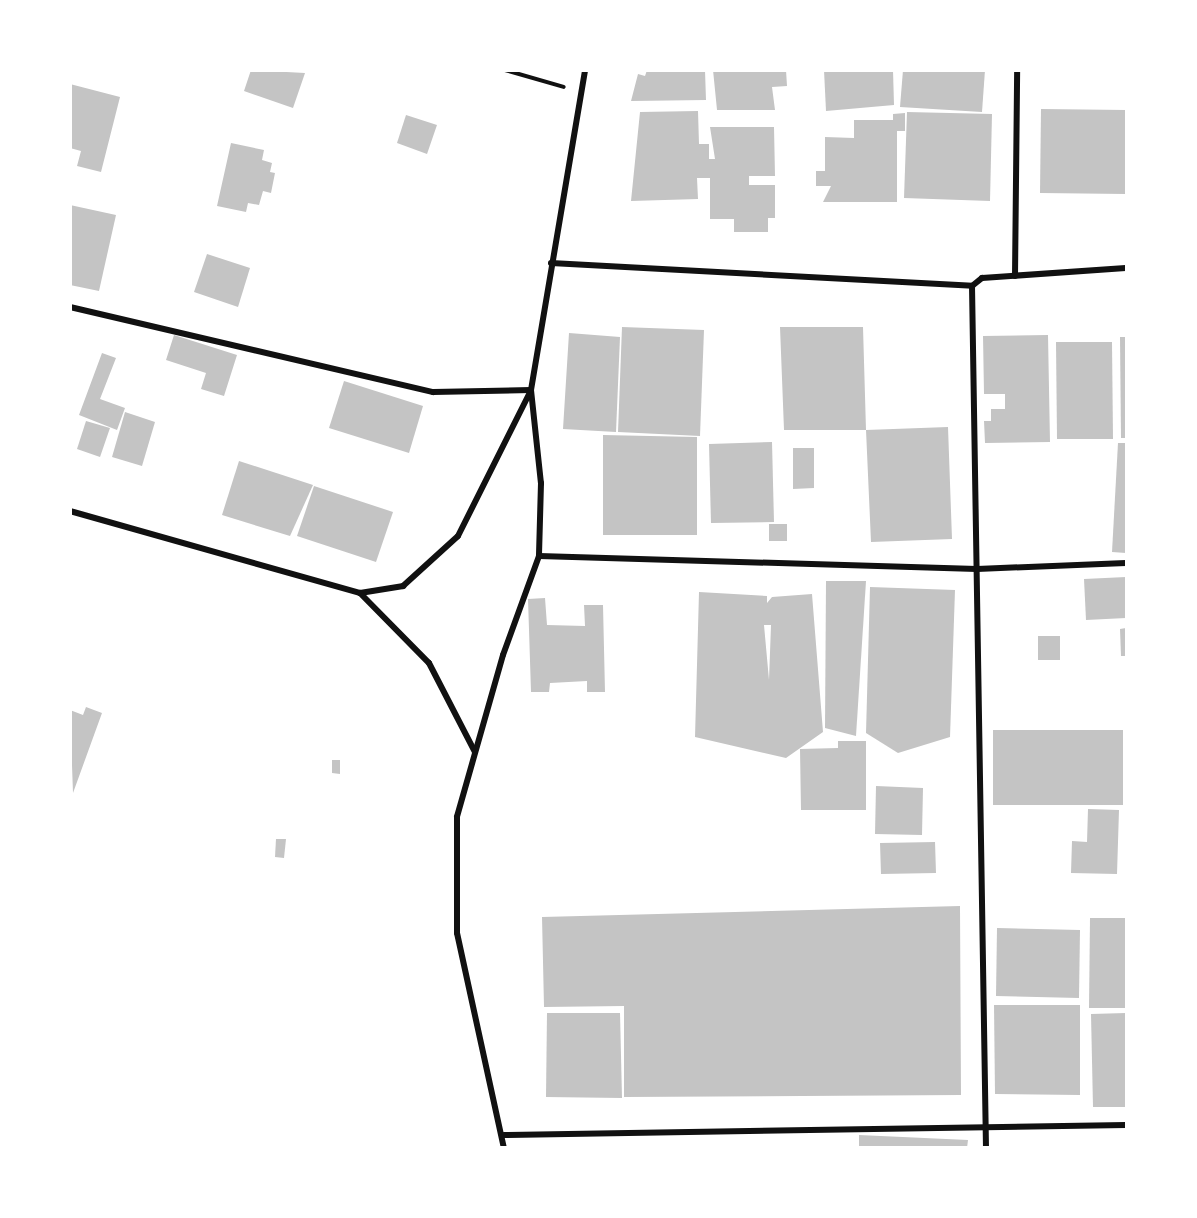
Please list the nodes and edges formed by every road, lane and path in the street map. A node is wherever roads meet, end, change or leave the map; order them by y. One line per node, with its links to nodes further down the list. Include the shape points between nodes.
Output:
1 (505, 70): 4 (path)
2 (585, 70): 4 (street)
3 (1017, 70): 7 (street)
4 (582, 92): 5 (street)
5 (551, 263): 8 (street); 10 (street)
6 (1126, 268): 7 (street)
7 (1015, 276): 8 (street, via 982,278)
8 (972, 286): 14 (street)
9 (70, 307): 10 (street, via 433,392)
10 (531, 390): 12 (street, via 542,483); 15 (street, via 458,536 403,586)
11 (70, 510): 15 (street)
12 (539, 556): 14 (street); 16 (street)
13 (1126, 563): 14 (street)
14 (977, 569): 17 (street)
15 (360, 593): 16 (street, via 429,663)
16 (475, 753): 19 (street, via 457,817 458,933)
17 (986, 1124): 18 (street); 19 (street); 21 (street)
18 (1126, 1125)
19 (504, 1135): 20 (street)
20 (504, 1148)
21 (986, 1148)

